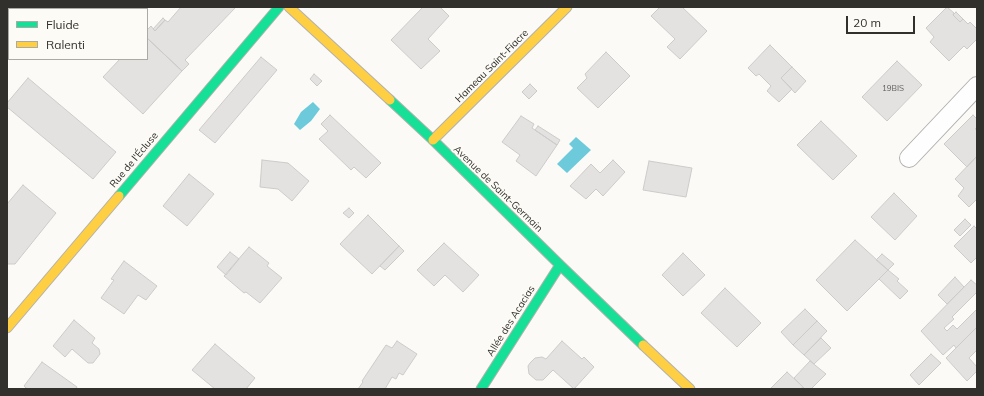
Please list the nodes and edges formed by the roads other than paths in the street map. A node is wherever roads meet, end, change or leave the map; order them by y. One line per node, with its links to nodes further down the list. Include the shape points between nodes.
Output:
1 (279, 7): 8 (street, Rue de l'Écluse)
2 (289, 7): 5 (street, Avenue de Saint-Germain)
3 (566, 7): 5 (street, Hameau Saint-Fiacre)
4 (977, 86): 6 (street)
5 (433, 140): 7 (street, Avenue de Saint-Germain)
6 (908, 158)
7 (560, 265): 9 (street, Allée des Acacias); 10 (street, Avenue de Saint-Germain)
8 (9, 320)
9 (481, 389)
10 (690, 389)

